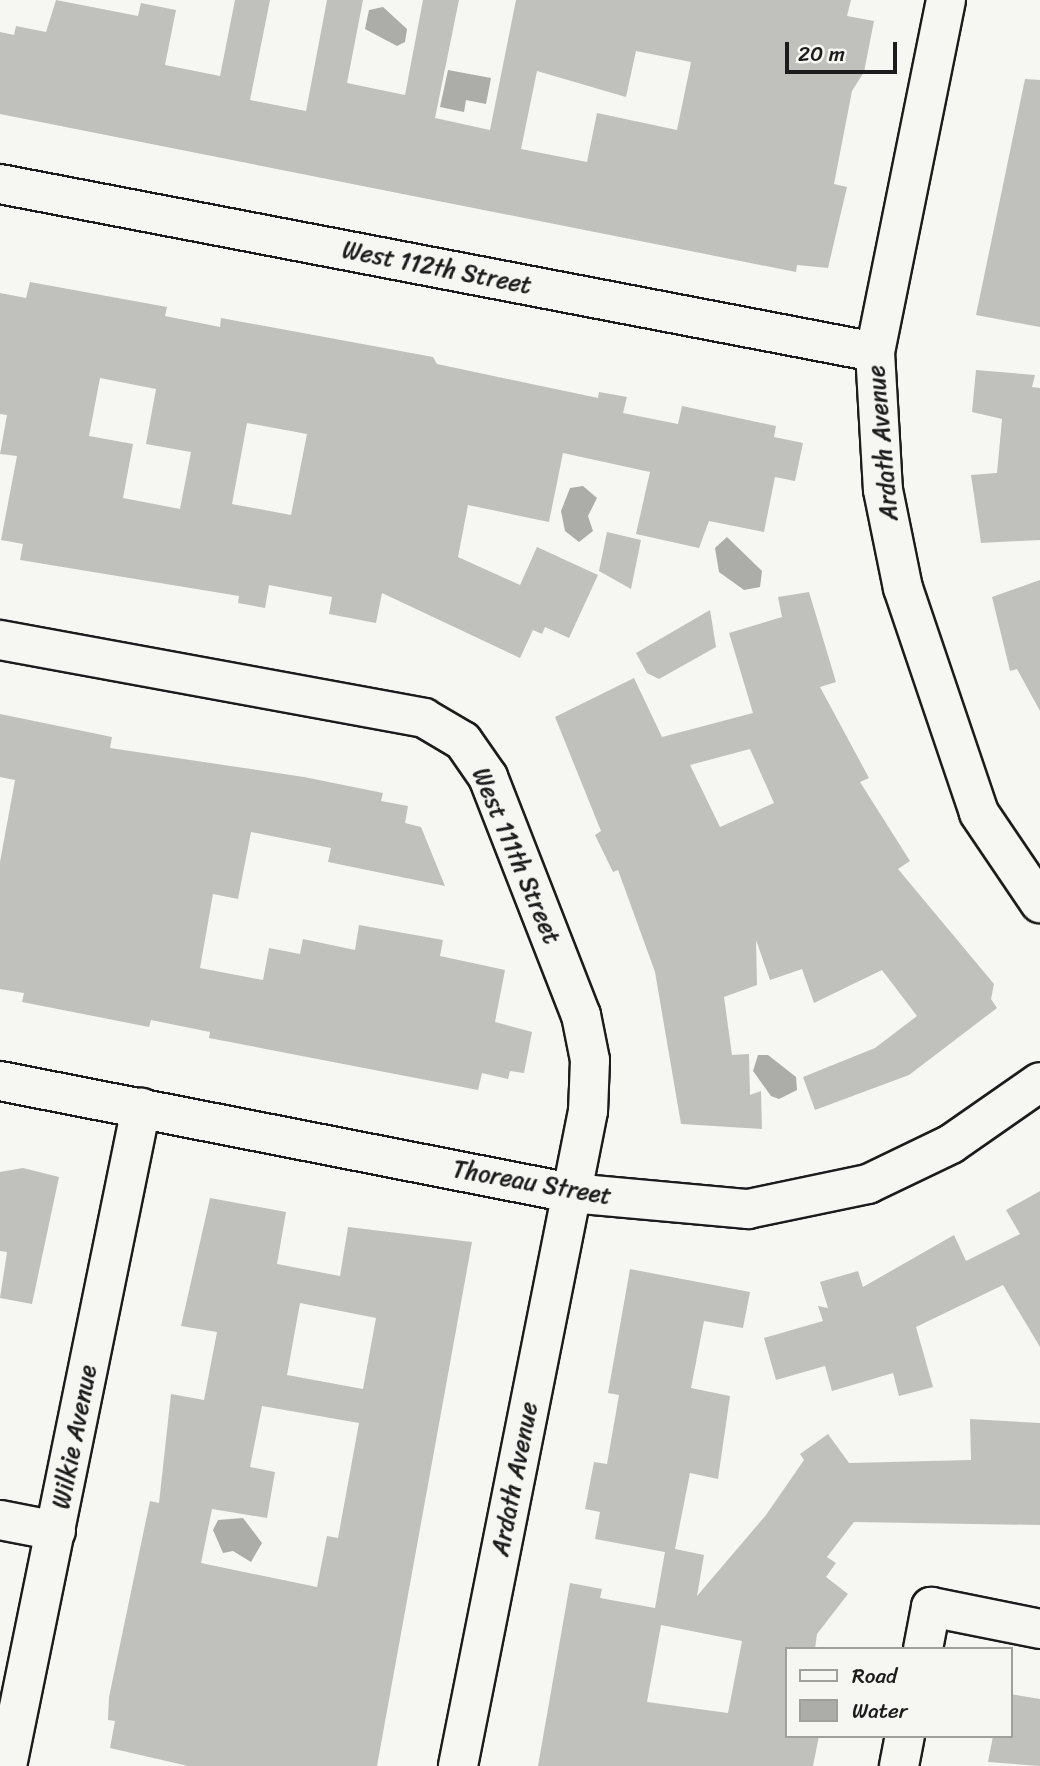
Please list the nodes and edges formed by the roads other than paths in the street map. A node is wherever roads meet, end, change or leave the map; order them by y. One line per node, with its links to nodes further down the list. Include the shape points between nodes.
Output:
1 (946, 0): 3 (street, Ardath Avenue)
2 (0, 184): 3 (street, West 112th Street)
3 (875, 352): 5 (street, Ardath Avenue, via 883,490 903,588 979,813)
4 (0, 640): 9 (street, West 111th Street, via 424,718 463,741 488,777 581,1015 590,1060 588,1111)
5 (1040, 902)
6 (0, 1081): 8 (street, Thoreau Street)
7 (1040, 1083): 9 (street, Thoreau Street, via 951,1144 868,1184 748,1209)
8 (141, 1108): 9 (street, Thoreau Street); 11 (street, Wilkie Avenue)
9 (571, 1193): 16 (street, Ardath Avenue)
10 (0, 1520): 11 (street)
11 (56, 1531): 15 (street, Wilkie Avenue)
12 (1040, 1629): 13 (street, via 931,1606)
13 (923, 1647)
14 (905, 1738): 17 (street)
15 (6, 1766)
16 (458, 1766)
17 (899, 1766)

